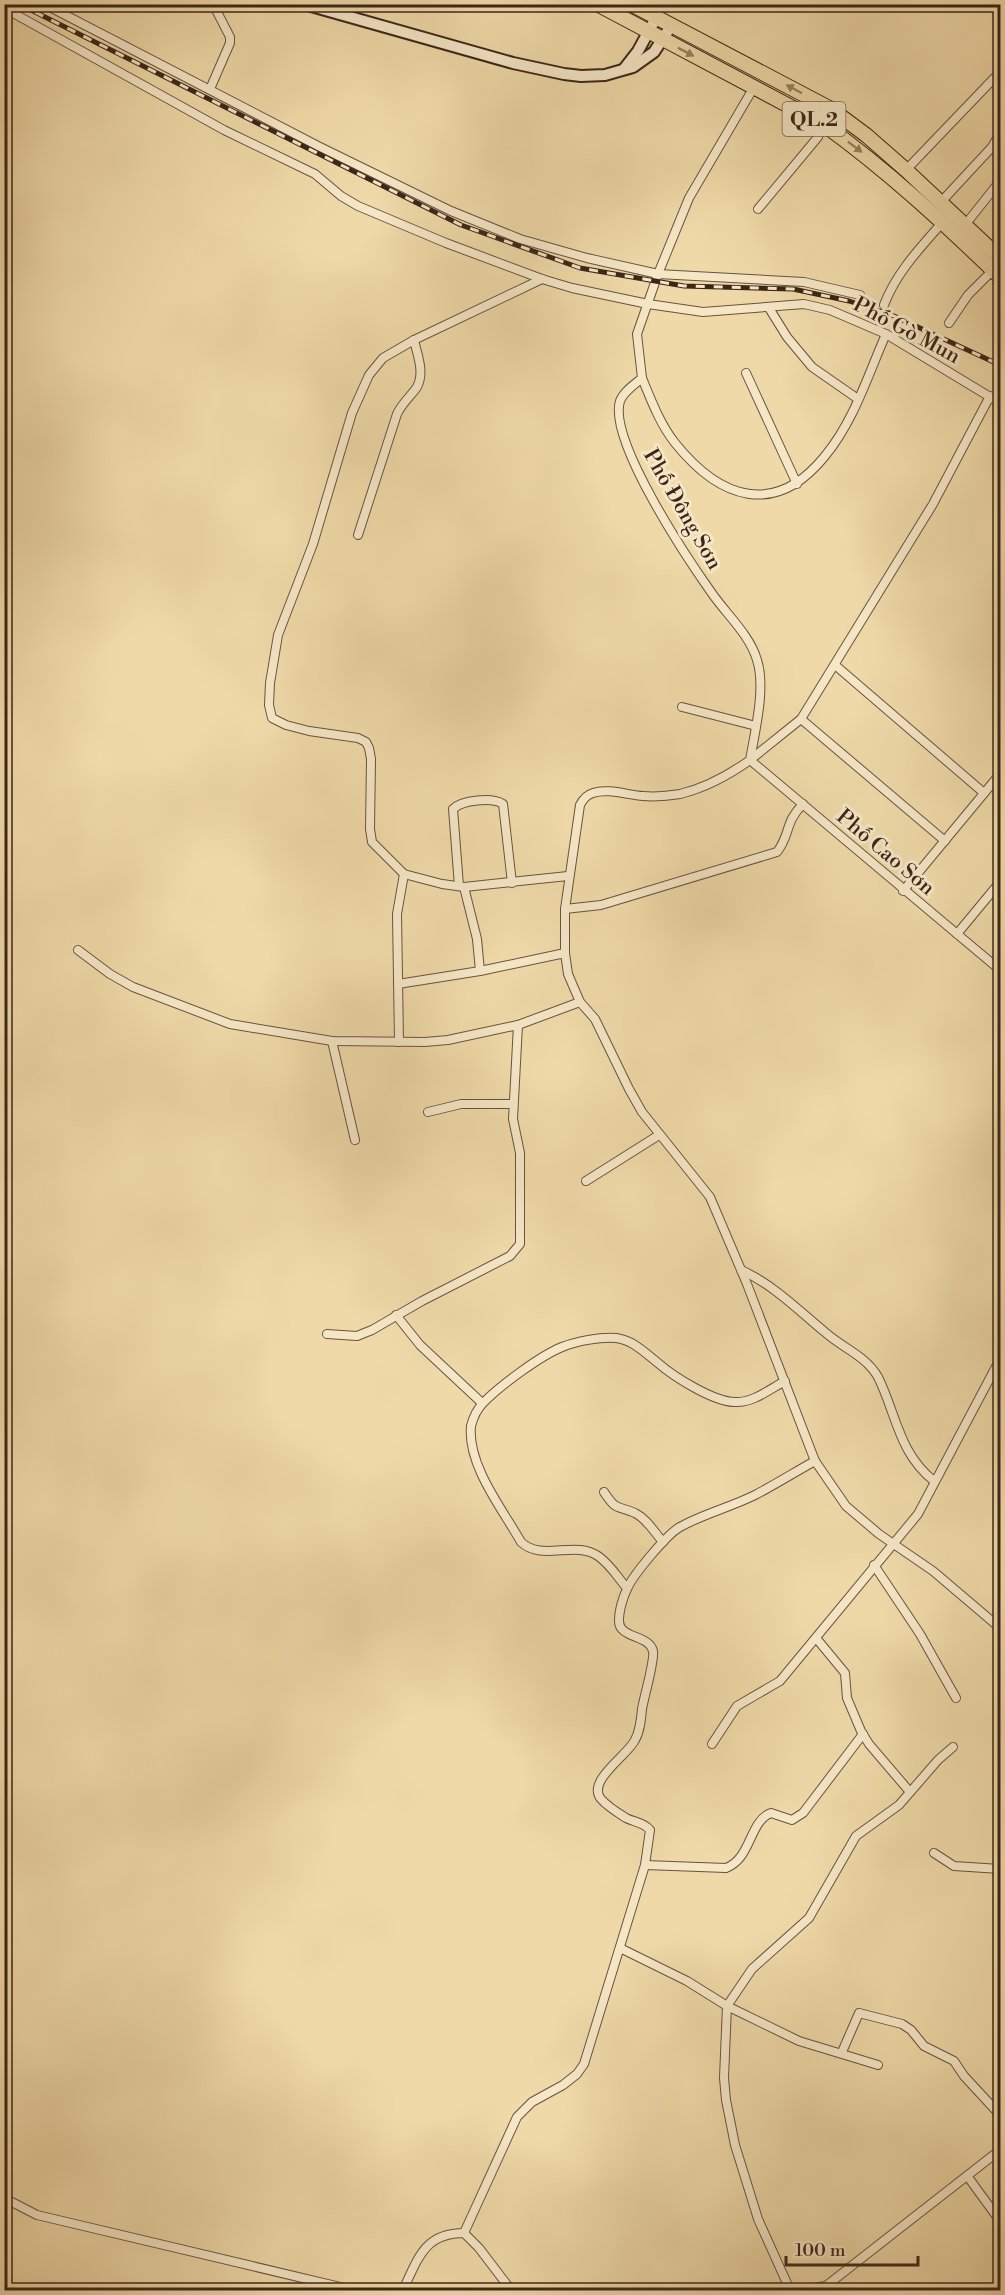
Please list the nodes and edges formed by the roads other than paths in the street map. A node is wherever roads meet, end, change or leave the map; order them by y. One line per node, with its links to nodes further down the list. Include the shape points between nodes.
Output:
1 (44, 4): 14 (street)
2 (213, 4): 14 (street, via 230,43)
3 (304, 4): 11 (street, via 552,72 597,76)
4 (597, 4): 9 (highway, QL.2)
5 (631, 4): 7 (highway, QL.2)
6 (4, 8): 25 (street, Phố Gò Mun, via 224,130 315,174 358,206)
7 (656, 18): 8 (highway, QL.2); 9 (street)
8 (671, 26): 10 (street); 17 (highway, QL.2, one-way to 8, via 831,109)
9 (649, 33): 10 (highway, QL.2); 11 (street)
10 (663, 40): 11 (street, via 642,63); 13 (highway, QL.2, one-way to 13)
11 (623, 69)
12 (1000, 72): 17 (street)
13 (754, 87): 15 (highway, QL.2); 24 (street, via 689,198)
14 (210, 89): 24 (street, via 451,211 546,247)
15 (823, 124): 20 (street, via 818,137); 21 (highway, QL.2, one-way to 21, via 895,179)
16 (1000, 133): 19 (street, via 992,147)
17 (906, 170): 19 (highway, QL.2)
18 (1000, 181): 22 (street)
19 (941, 202): 22 (highway, QL.2)
20 (758, 209)
21 (942, 223): 23 (highway, QL.2); 28 (street, via 905,268)
22 (965, 225): 23 (highway, QL.2)
23 (998, 268): 30 (street, via 968,295)
24 (658, 274): 26 (street, via 804,282); 27 (street)
25 (542, 279): 27 (street, Phố Gò Mun); 32 (street)
26 (860, 295)
27 (648, 304): 29 (street, Phố Gò Mun, via 703,312); 34 (street, via 637,334)
28 (884, 305)
29 (769, 308): 31 (street, Phố Gò Mun, via 804,304 830,310); 36 (street, via 812,367)
30 (949, 323)
31 (886, 334): 35 (street, Phố Gò Mun); 36 (street)
32 (414, 340): 39 (street, via 420,365 418,386 397,414); 49 (street, via 376,366 352,413 313,544 278,634 269,705 272,718 286,725 366,741 371,759 372,842)
33 (746, 373): 38 (street)
34 (642, 378): 38 (street, via 658,417 675,443 710,477 740,494 768,495); 43 (street, Phố Đông Sơn, via 620,399 622,430 630,455 681,546 755,655 760,678)
35 (990, 396): 37 (street, Phố Gò Mun); 40 (street, via 933,504)
36 (858, 399): 38 (street, via 844,430 825,457)
37 (1000, 403)
38 (796, 484)
39 (358, 535)
40 (835, 665): 42 (street); 46 (street)
41 (682, 707): 43 (street)
42 (801, 719): 44 (street); 48 (street)
43 (756, 726): 44 (street, Phố Đông Sơn)
44 (750, 760): 47 (street, Phố Cao Sơn); 50 (street, via 732,773 682,793 646,797 594,792 585,797 580,805)
45 (1000, 774): 46 (street)
46 (984, 793): 48 (street)
47 (803, 804): 54 (street, Phố Cao Sơn); 55 (street, via 789,822 777,852 601,905)
48 (945, 841): 54 (street)
49 (404, 874): 53 (street); 61 (street, via 398,914)
50 (568, 876): 52 (street); 55 (street)
51 (1000, 882): 56 (street)
52 (512, 883): 53 (street); 53 (street, via 503,804 486,801 453,809)
53 (462, 886): 60 (street, via 477,939)
54 (903, 891): 56 (street, Phố Cao Sơn)
55 (565, 909): 58 (street)
56 (957, 934): 59 (street, Phố Cao Sơn)
57 (78, 950): 64 (street, via 133,987 230,1024)
58 (565, 953): 60 (street); 62 (street, via 568,974)
59 (1000, 970)
60 (480, 971): 61 (street)
61 (398, 984): 65 (street)
62 (580, 1002): 63 (street); 68 (street, via 595,1019 629,1089)
63 (518, 1025): 65 (street, via 448,1040); 66 (street)
64 (332, 1041): 65 (street); 69 (street)
65 (399, 1042)
66 (513, 1104): 67 (street, via 461,1104); 72 (street, via 520,1153 520,1244 510,1256)
67 (428, 1112)
68 (659, 1135): 70 (street); 71 (street, via 711,1197)
69 (355, 1140)
70 (586, 1181)
71 (741, 1270): 75 (street); 78 (street, via 771,1286 870,1366 884,1390 903,1442)
72 (396, 1315): 73 (street, via 357,1336); 76 (street, via 420,1345)
73 (327, 1334)
74 (1000, 1359): 78 (street)
75 (785, 1381): 76 (street, via 752,1399 735,1402 668,1372 636,1345 616,1338 593,1339 563,1346 542,1357); 77 (street)
76 (482, 1403): 83 (street, via 471,1427 475,1457 521,1542 528,1549 539,1551 576,1550 597,1555)
77 (815, 1461): 80 (street, via 755,1495 679,1528); 81 (street, via 846,1506)
78 (934, 1481): 81 (street, via 918,1514)
79 (604, 1492): 80 (street, via 618,1509 642,1518)
80 (663, 1542): 83 (street)
81 (895, 1544): 82 (street); 84 (street)
82 (874, 1565): 85 (street); 86 (street)
83 (627, 1588): 92 (street, via 619,1625 650,1644 654,1653 634,1742 606,1773 598,1795 627,1818 651,1830)
84 (1000, 1628)
85 (816, 1638): 87 (street, via 845,1673 847,1698); 88 (street, via 780,1681 737,1706)
86 (956, 1698)
87 (863, 1734): 90 (street); 92 (street, via 803,1813 792,1820 771,1813 764,1816 739,1862 726,1868)
88 (712, 1744)
89 (954, 1747): 90 (street)
90 (910, 1792): 95 (street, via 892,1811 856,1836 809,1918 752,1969)
91 (934, 1854): 93 (street, via 954,1866)
92 (645, 1865): 94 (street)
93 (1000, 1869)
94 (620, 1948): 95 (street); 103 (street, via 584,2064 563,2085 532,2102 516,2117)
95 (727, 2006): 96 (street, via 799,2041); 108 (street, via 724,2078 735,2145 758,2218)
96 (842, 2052): 97 (street); 98 (street, via 859,2013 894,2021 911,2030 924,2046 957,2064)
97 (878, 2066)
98 (1000, 2115)
99 (1000, 2150): 100 (street)
100 (968, 2177): 102 (street); 104 (street)
101 (4, 2198): 105 (street, via 36,2215)
102 (1000, 2221)
103 (464, 2233): 106 (street, via 451,2233 431,2241); 107 (street)
104 (826, 2288): 109 (street)
105 (353, 2290)
106 (404, 2290)
107 (510, 2290)
108 (790, 2290)
109 (799, 2290)

